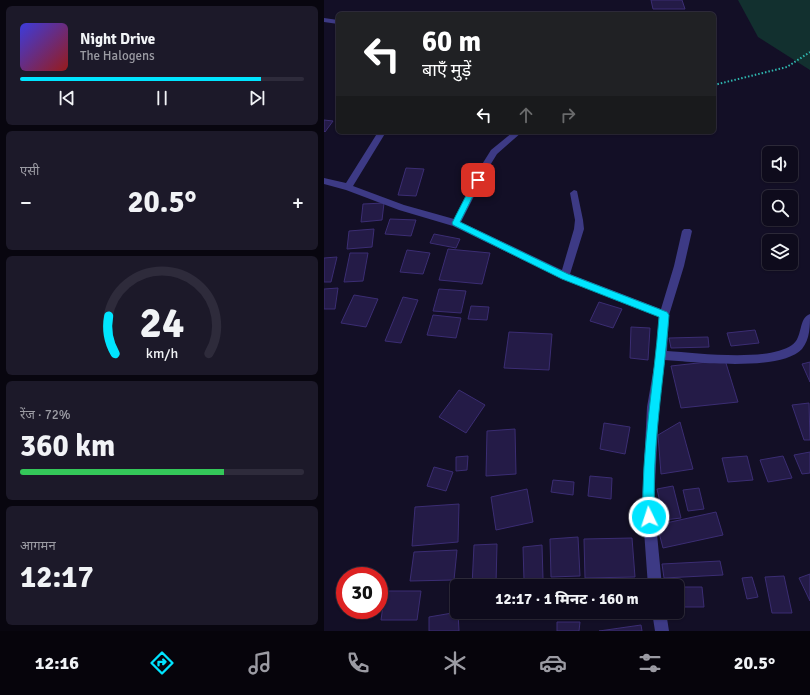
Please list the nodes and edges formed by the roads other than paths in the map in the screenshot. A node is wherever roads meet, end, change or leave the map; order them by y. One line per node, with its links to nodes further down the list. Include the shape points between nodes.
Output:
1 (324, 20): 2 (street)
2 (336, 22)
3 (381, 134): 6 (street)
4 (516, 134): 8 (street, via 494,152)
5 (324, 181): 6 (street)
6 (348, 187): 8 (street, via 402,208)
7 (574, 193): 10 (street, via 579,229)
8 (456, 223): 10 (street)
9 (687, 231): 11 (street)
10 (565, 276): 11 (street)
11 (664, 315): 13 (street)
12 (810, 318): 13 (street, via 797,348 782,354 742,359)
13 (661, 355): 14 (street, via 648,486)
14 (655, 579)
15 (660, 619): 16 (street)
16 (662, 631)

